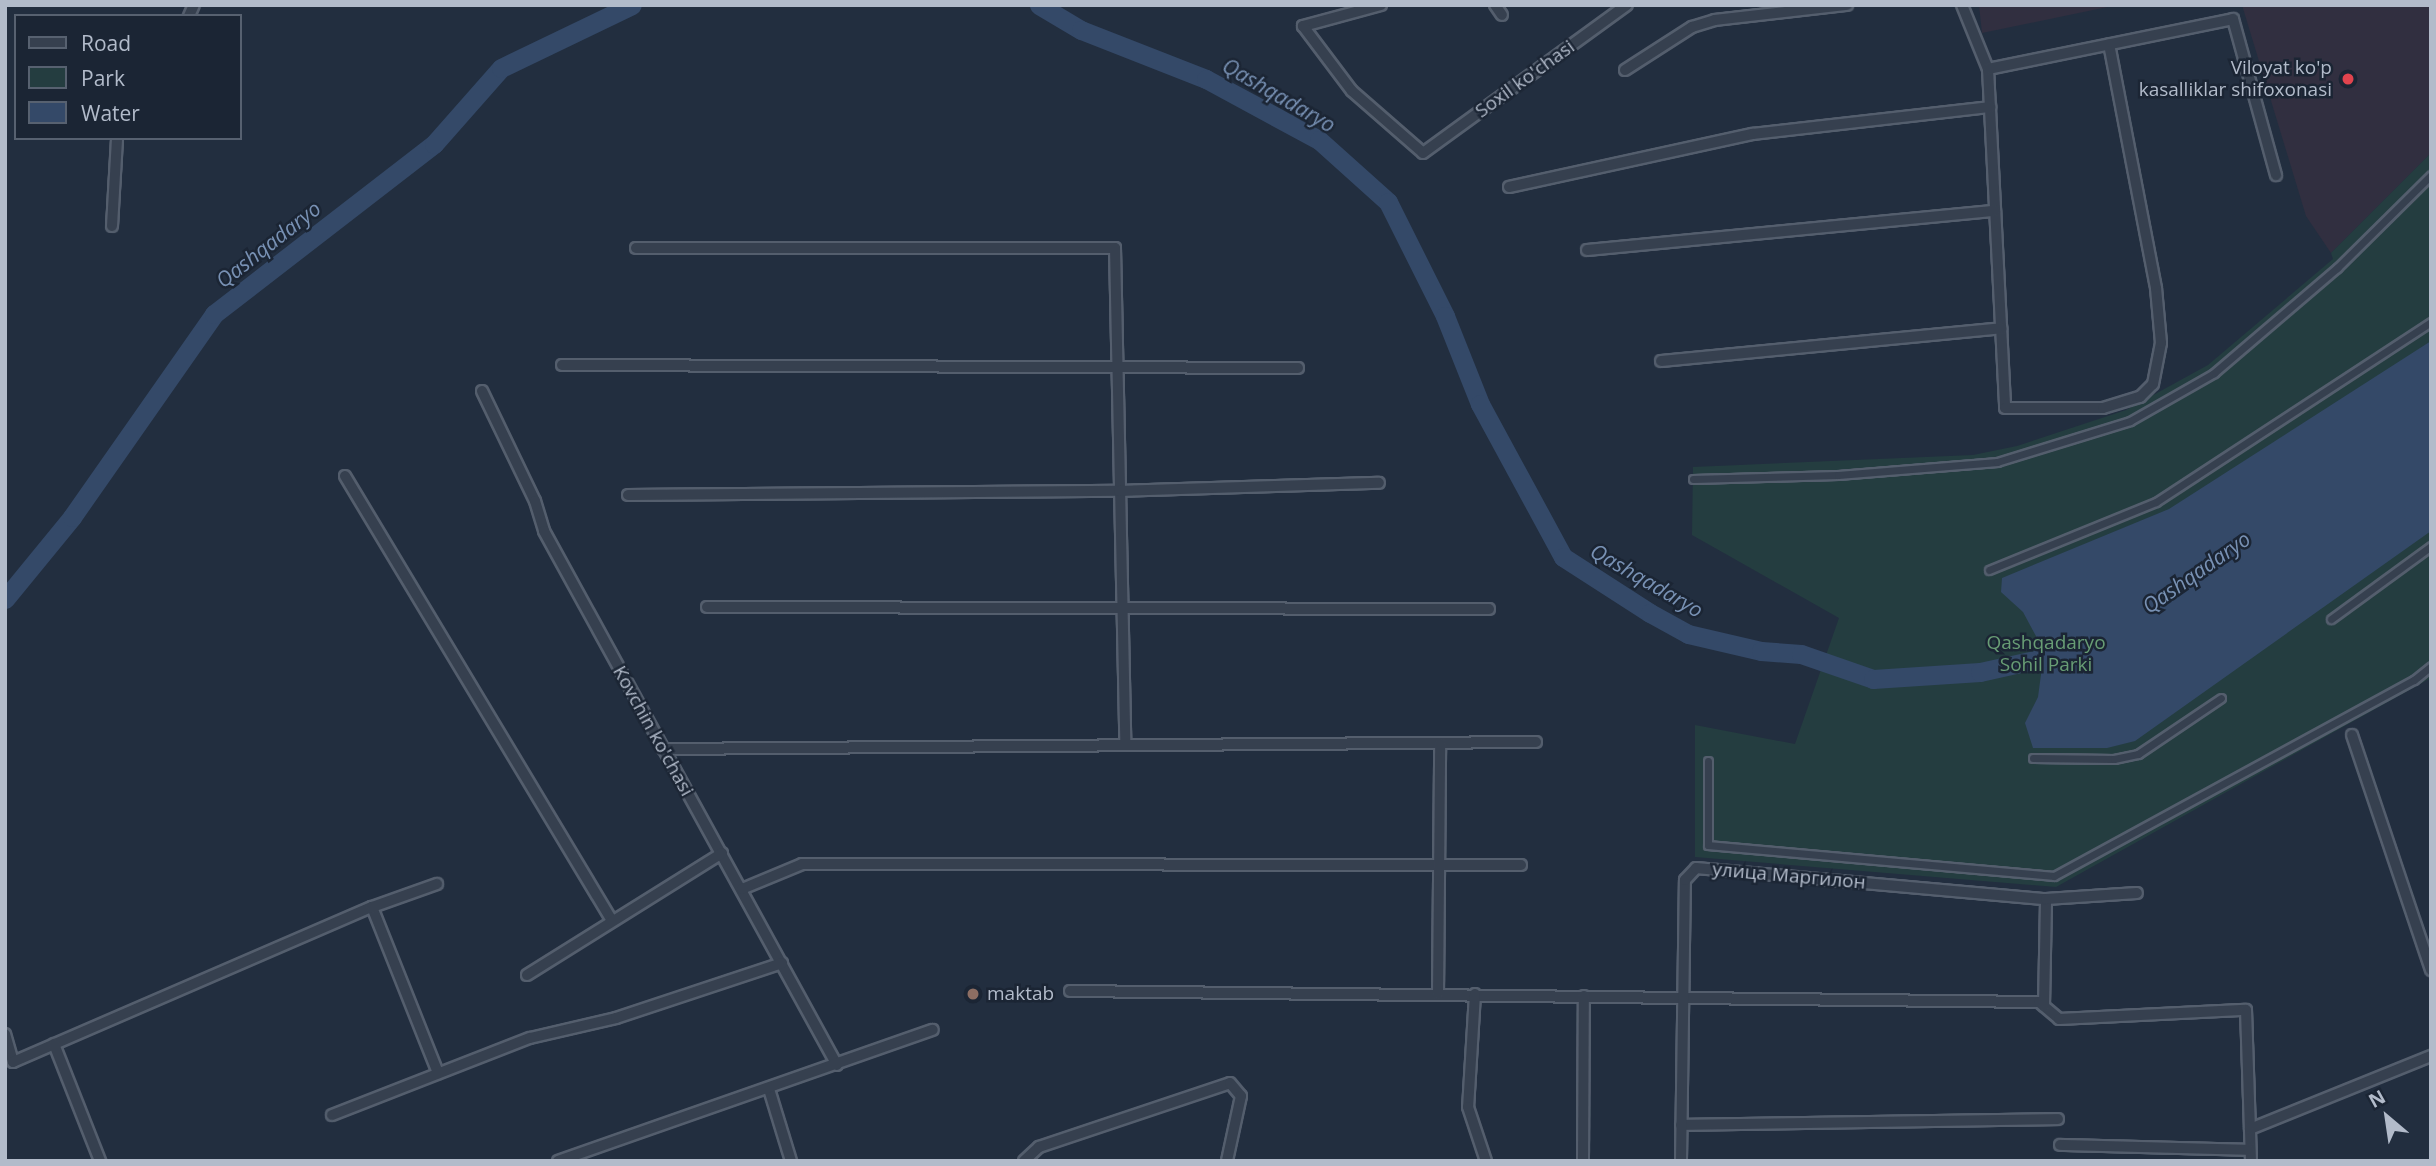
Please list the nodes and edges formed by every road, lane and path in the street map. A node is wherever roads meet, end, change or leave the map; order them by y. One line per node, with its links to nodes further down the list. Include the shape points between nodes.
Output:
1 (1381, 5): 3 (street, Soxil ko'chasi, via 1303,26 1352,91 1423,153)
2 (1495, 5): 6 (street)
3 (1627, 5)
4 (1847, 5): 9 (street, via 1715,20 1692,27)
5 (1962, 5): 8 (street)
6 (1502, 15)
7 (2109, 45): 8 (street); 12 (street, via 2234,19); 20 (street, via 2156,288 2161,343 2153,384 2140,397 2103,408 2005,408)
8 (1987, 69): 10 (street)
9 (1625, 70)
10 (1990, 107): 14 (street, via 1753,134); 15 (street)
11 (117, 140): 16 (street)
12 (2276, 175)
13 (2431, 175): 27 (street, via 2337,268 2214,373 2130,421 1997,462 1838,475)
14 (1509, 187)
15 (1995, 211): 18 (street); 20 (street)
16 (112, 226)
17 (636, 248): 23 (street, via 912,244 1115,248)
18 (1587, 250)
19 (2431, 322): 32 (street, via 2156,502)
20 (2001, 328): 21 (street)
21 (1661, 361)
22 (562, 365): 23 (street)
23 (1118, 368): 24 (street); 29 (street)
24 (1298, 368)
25 (482, 391): 43 (street, Kovchin ko'chasi, via 536,500 544,531)
26 (345, 476): 54 (street)
27 (1693, 479)
28 (1379, 483): 29 (street)
29 (1119, 491): 30 (street); 34 (street)
30 (628, 495)
31 (2431, 546): 36 (street)
32 (1989, 570)
33 (707, 607): 34 (street)
34 (1122, 609): 35 (street); 42 (street)
35 (1489, 609)
36 (2331, 619)
37 (2431, 666): 45 (street, via 2414,680 2054,876 1708,845)
38 (2221, 698): 44 (street, via 2138,754 2114,759)
39 (2352, 735): 56 (street)
40 (1536, 742): 41 (street)
41 (1440, 743): 42 (street); 48 (street)
42 (1125, 745): 43 (street)
43 (663, 749): 46 (street, Kovchin ko'chasi)
44 (2033, 758)
45 (1708, 761)
46 (722, 853): 50 (street, Kovchin ko'chasi); 54 (street)
47 (1521, 865): 48 (street)
48 (1439, 867): 50 (street, via 802,864); 59 (street)
49 (437, 884): 53 (street)
50 (742, 889): 55 (street, Kovchin ko'chasi)
51 (2137, 893): 52 (street, улица Маргилон)
52 (2046, 899): 62 (street, улица Маргилон, via 1696,868 1685,880); 63 (street)
53 (372, 907): 66 (street); 70 (street)
54 (611, 919): 57 (street)
55 (782, 963): 69 (street, Kovchin ko'chasi); 70 (street, via 616,1018 530,1038)
56 (2431, 970)
57 (527, 975)
58 (1070, 991): 59 (street)
59 (1438, 994): 60 (street)
60 (1475, 994): 61 (street); 83 (street, via 1468,1107)
61 (1584, 996): 62 (street); 84 (street)
62 (1683, 999): 63 (street, via 2039,1002); 74 (street, улица Маргилон)
63 (2044, 1006): 75 (street, via 2059,1019 2246,1010)
64 (933, 1030): 69 (street)
65 (5, 1034): 67 (street)
66 (54, 1044): 67 (street, via 13,1062); 78 (street)
67 (7, 1052)
68 (2431, 1056): 75 (street)
69 (837, 1065): 71 (street)
70 (438, 1073): 72 (street)
71 (769, 1089): 79 (street); 80 (street)
72 (332, 1115)
73 (2058, 1119): 74 (street)
74 (1681, 1125): 85 (street, улица Маргилон)
75 (2250, 1129): 77 (street)
76 (2060, 1145): 77 (street)
77 (2251, 1156)
78 (100, 1161)
79 (558, 1161)
80 (791, 1161)
81 (1024, 1161): 82 (street, via 1039,1147 1230,1083 1241,1096)
82 (1227, 1161)
83 (1486, 1161)
84 (1583, 1161)
85 (1681, 1161)

